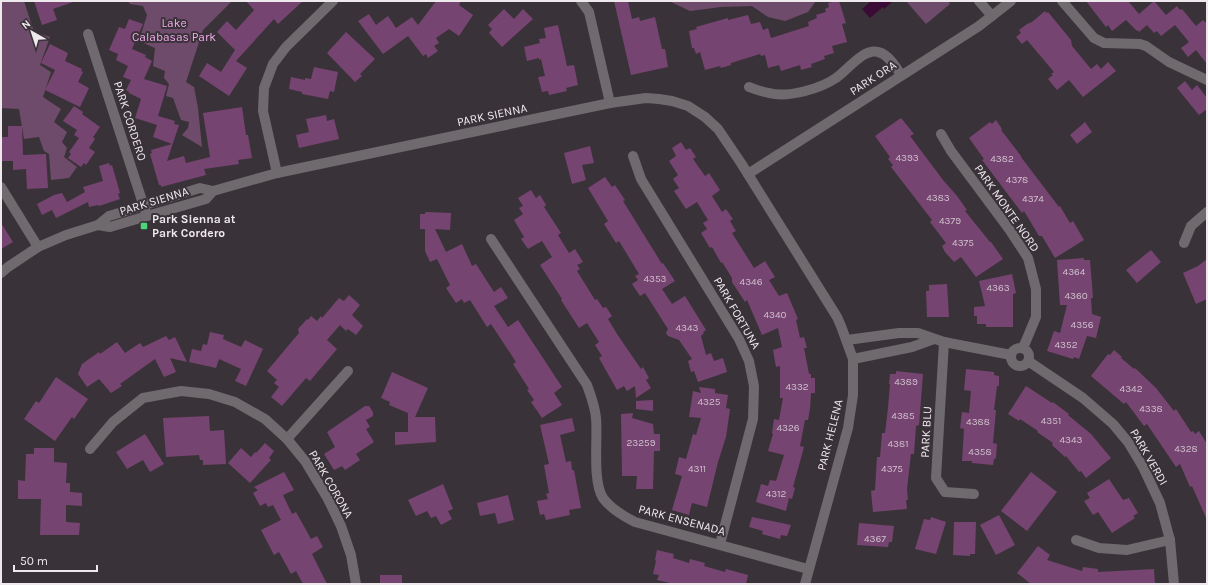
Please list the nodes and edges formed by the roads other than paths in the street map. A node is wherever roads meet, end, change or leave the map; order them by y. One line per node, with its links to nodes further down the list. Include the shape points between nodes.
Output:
1 (333, 1): 14 (street, via 286,47 273,64 264,88 263,111)
2 (581, 1): 11 (street, via 589,12)
3 (979, 1): 6 (street)
4 (1011, 1): 6 (street, PARK ORA)
5 (1062, 1): 9 (street, via 1094,38 1104,43 1146,46 1170,62)
6 (992, 16): 8 (street, PARK ORA)
7 (88, 34): 18 (street, PARK CORDERO)
8 (901, 75): 10 (street, via 888,58 879,52 870,52 860,57 836,78 797,94 770,94); 15 (street, PARK ORA)
9 (1207, 80)
10 (748, 86)
11 (610, 103): 14 (street, PARK SIENNA); 15 (street, PARK SIENNA, via 646,98 688,106 706,117 718,129)
12 (941, 134): 28 (street, PARK MONTE NORD, via 1028,258 1036,289 1036,317)
13 (633, 156): 38 (street, PARK FORTUNA, via 641,179 750,361 754,386 754,419)
14 (277, 173): 17 (street, PARK SIENNA)
15 (748, 174): 26 (street, PARK HELENA, via 837,317)
16 (1, 187): 24 (street)
17 (213, 191): 18 (street, PARK SIENNA, via 200,188); 20 (street, PARK SIENNA, via 206,199)
18 (144, 205): 20 (street, PARK CORDERO); 21 (street, PARK SIENNA, via 109,216)
19 (1207, 212): 23 (street, via 1191,226)
20 (147, 216): 21 (street, PARK SIENNA, via 110,227)
21 (98, 225): 24 (street, PARK SIENNA)
22 (491, 239): 38 (street, PARK ENSENADA, via 586,385 593,401 596,417 598,484 603,497 622,516 635,522)
23 (1184, 244)
24 (38, 247): 25 (street, PARK SIENNA)
25 (1, 273)
26 (847, 340): 27 (street, via 908,332); 30 (street, PARK HELENA)
27 (939, 340): 29 (street); 30 (street); 35 (street, PARK BLU, via 936,478 945,492)
28 (1023, 348): 29 (street, via 1017,348); 31 (street, via 1028,352)
29 (1011, 354): 31 (street, via 1011,361 1018,366 1024,366)
30 (853, 359): 39 (street, PARK HELENA, via 853,395 848,428)
31 (1028, 361): 37 (street, PARK VERDI, via 1083,398 1114,424 1143,467 1160,503)
32 (348, 371): 33 (street)
33 (287, 438): 34 (street, PARK CORONA, via 265,419 235,402 209,394 181,391 143,398 113,422); 40 (street, PARK CORONA, via 305,461 341,526 351,556)
34 (90, 449)
35 (974, 494)
36 (1076, 540): 37 (street, via 1099,548 1127,550)
37 (1170, 540): 42 (street, PARK VERDI)
38 (720, 544): 39 (street, PARK ENSENADA)
39 (808, 569): 41 (street, PARK HELENA)
40 (356, 584)
41 (805, 584)
42 (1174, 584)

